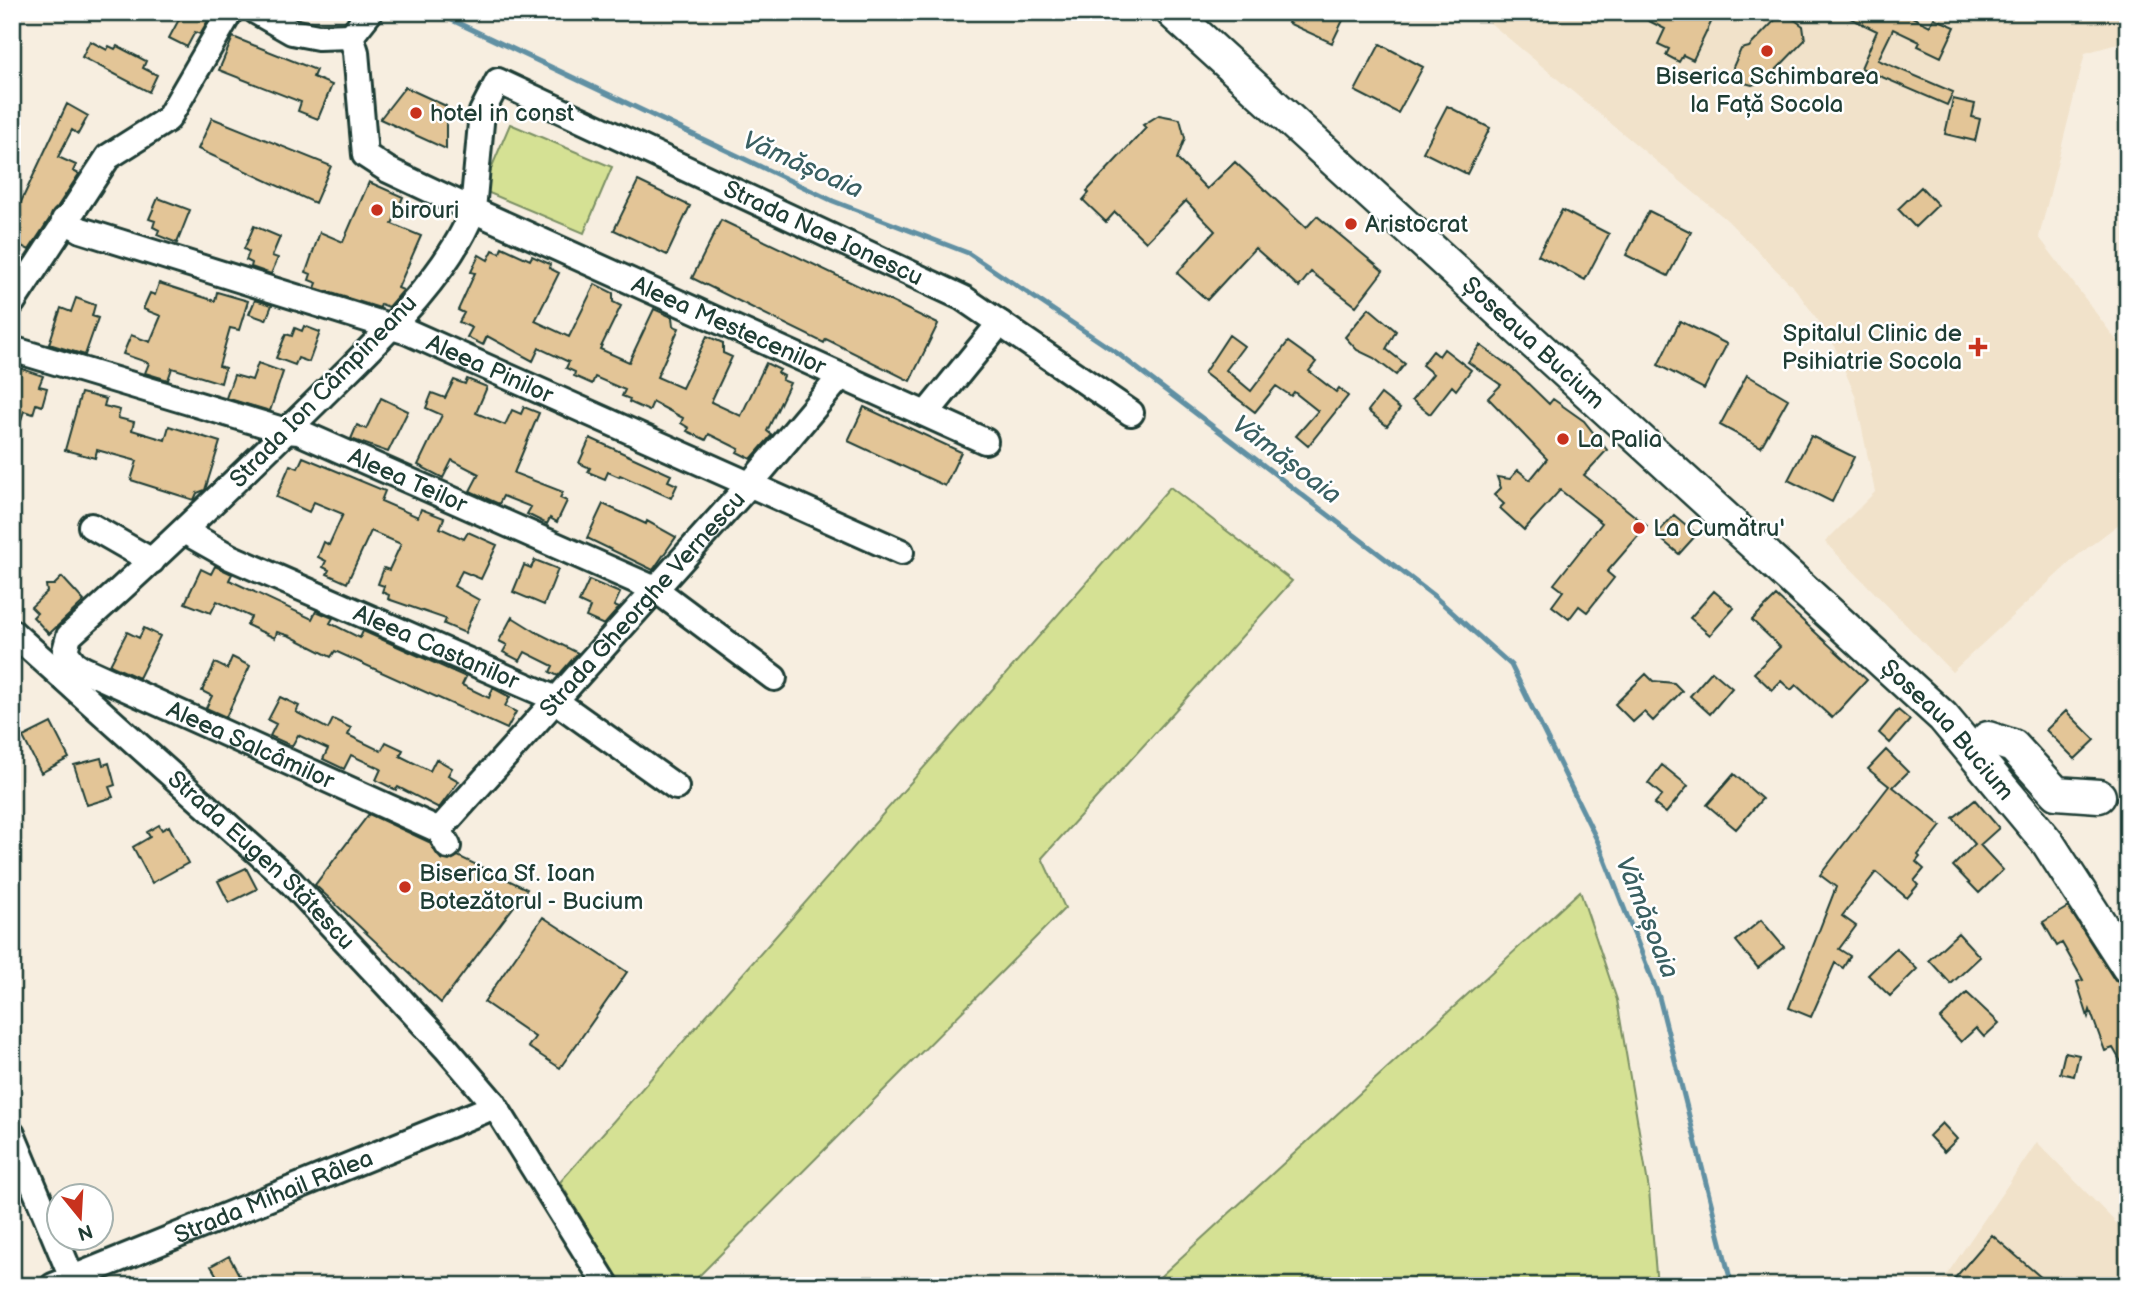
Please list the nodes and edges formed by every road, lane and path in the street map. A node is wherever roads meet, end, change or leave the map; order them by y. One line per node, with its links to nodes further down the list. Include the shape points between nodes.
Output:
1 (230, 12): 9 (street, via 167,119 108,157)
2 (257, 12): 6 (street, via 292,32)
3 (370, 12): 6 (street)
4 (1172, 12): 34 (main road, Șoseaua Bucium, via 1943,717 2049,843)
5 (1200, 12): 29 (main road, Șoseaua Bucium, via 1924,671)
6 (351, 36): 8 (street, via 365,155)
7 (498, 81): 8 (street, Strada Ion Câmpineanu, via 482,112); 11 (street, Strada Nae Ionescu, via 963,298)
8 (473, 209): 12 (street, Strada Ion Câmpineanu, via 453,250); 14 (street, Aleea Mestecenilor)
9 (64, 220): 10 (street); 12 (street, Aleea Pinilor, via 81,230)
10 (12, 303)
11 (1000, 323): 15 (street, Strada Nae Ionescu); 16 (street)
12 (393, 326): 17 (street, Strada Ion Câmpineanu); 19 (street, Aleea Pinilor)
13 (12, 349): 17 (street, Aleea Teilor)
14 (841, 376): 16 (street, Aleea Mestecenilor); 19 (street, Strada Gheorghe Vernescu)
15 (1131, 413)
16 (926, 414): 18 (street, Aleea Mestecenilor)
17 (286, 431): 21 (street, Strada Ion Câmpineanu); 24 (street, Aleea Teilor, via 299,432)
18 (985, 441)
19 (750, 484): 22 (street, Aleea Pinilor); 24 (street, Strada Gheorghe Vernescu)
20 (91, 526): 23 (street)
21 (184, 531): 23 (street, Strada Ion Câmpineanu); 28 (street, Aleea Castanilor, via 230,556)
22 (901, 552)
23 (152, 561): 26 (street, Strada Ion Câmpineanu)
24 (654, 590): 27 (street, Aleea Teilor); 28 (street, Strada Gheorghe Vernescu)
25 (12, 632): 35 (street, Strada Eugen Stătescu, via 291,882)
26 (69, 636): 32 (street, Aleea Salcâmilor, via 65,650 83,669)
27 (774, 678)
28 (554, 699): 30 (street, Aleea Castanilor); 32 (street, Strada Gheorghe Vernescu)
29 (1988, 738): 31 (main road, via 2013,746 2056,793); 33 (main road, Șoseaua Bucium, via 2064,831)
30 (676, 787)
31 (2099, 796)
32 (443, 838)
33 (2128, 928)
34 (2128, 967)
35 (493, 1103): 37 (street, Strada Mihail Râlea, via 483,1111); 38 (street, Strada Eugen Stătescu)
36 (12, 1134): 37 (street)
37 (63, 1282)
38 (607, 1286)

